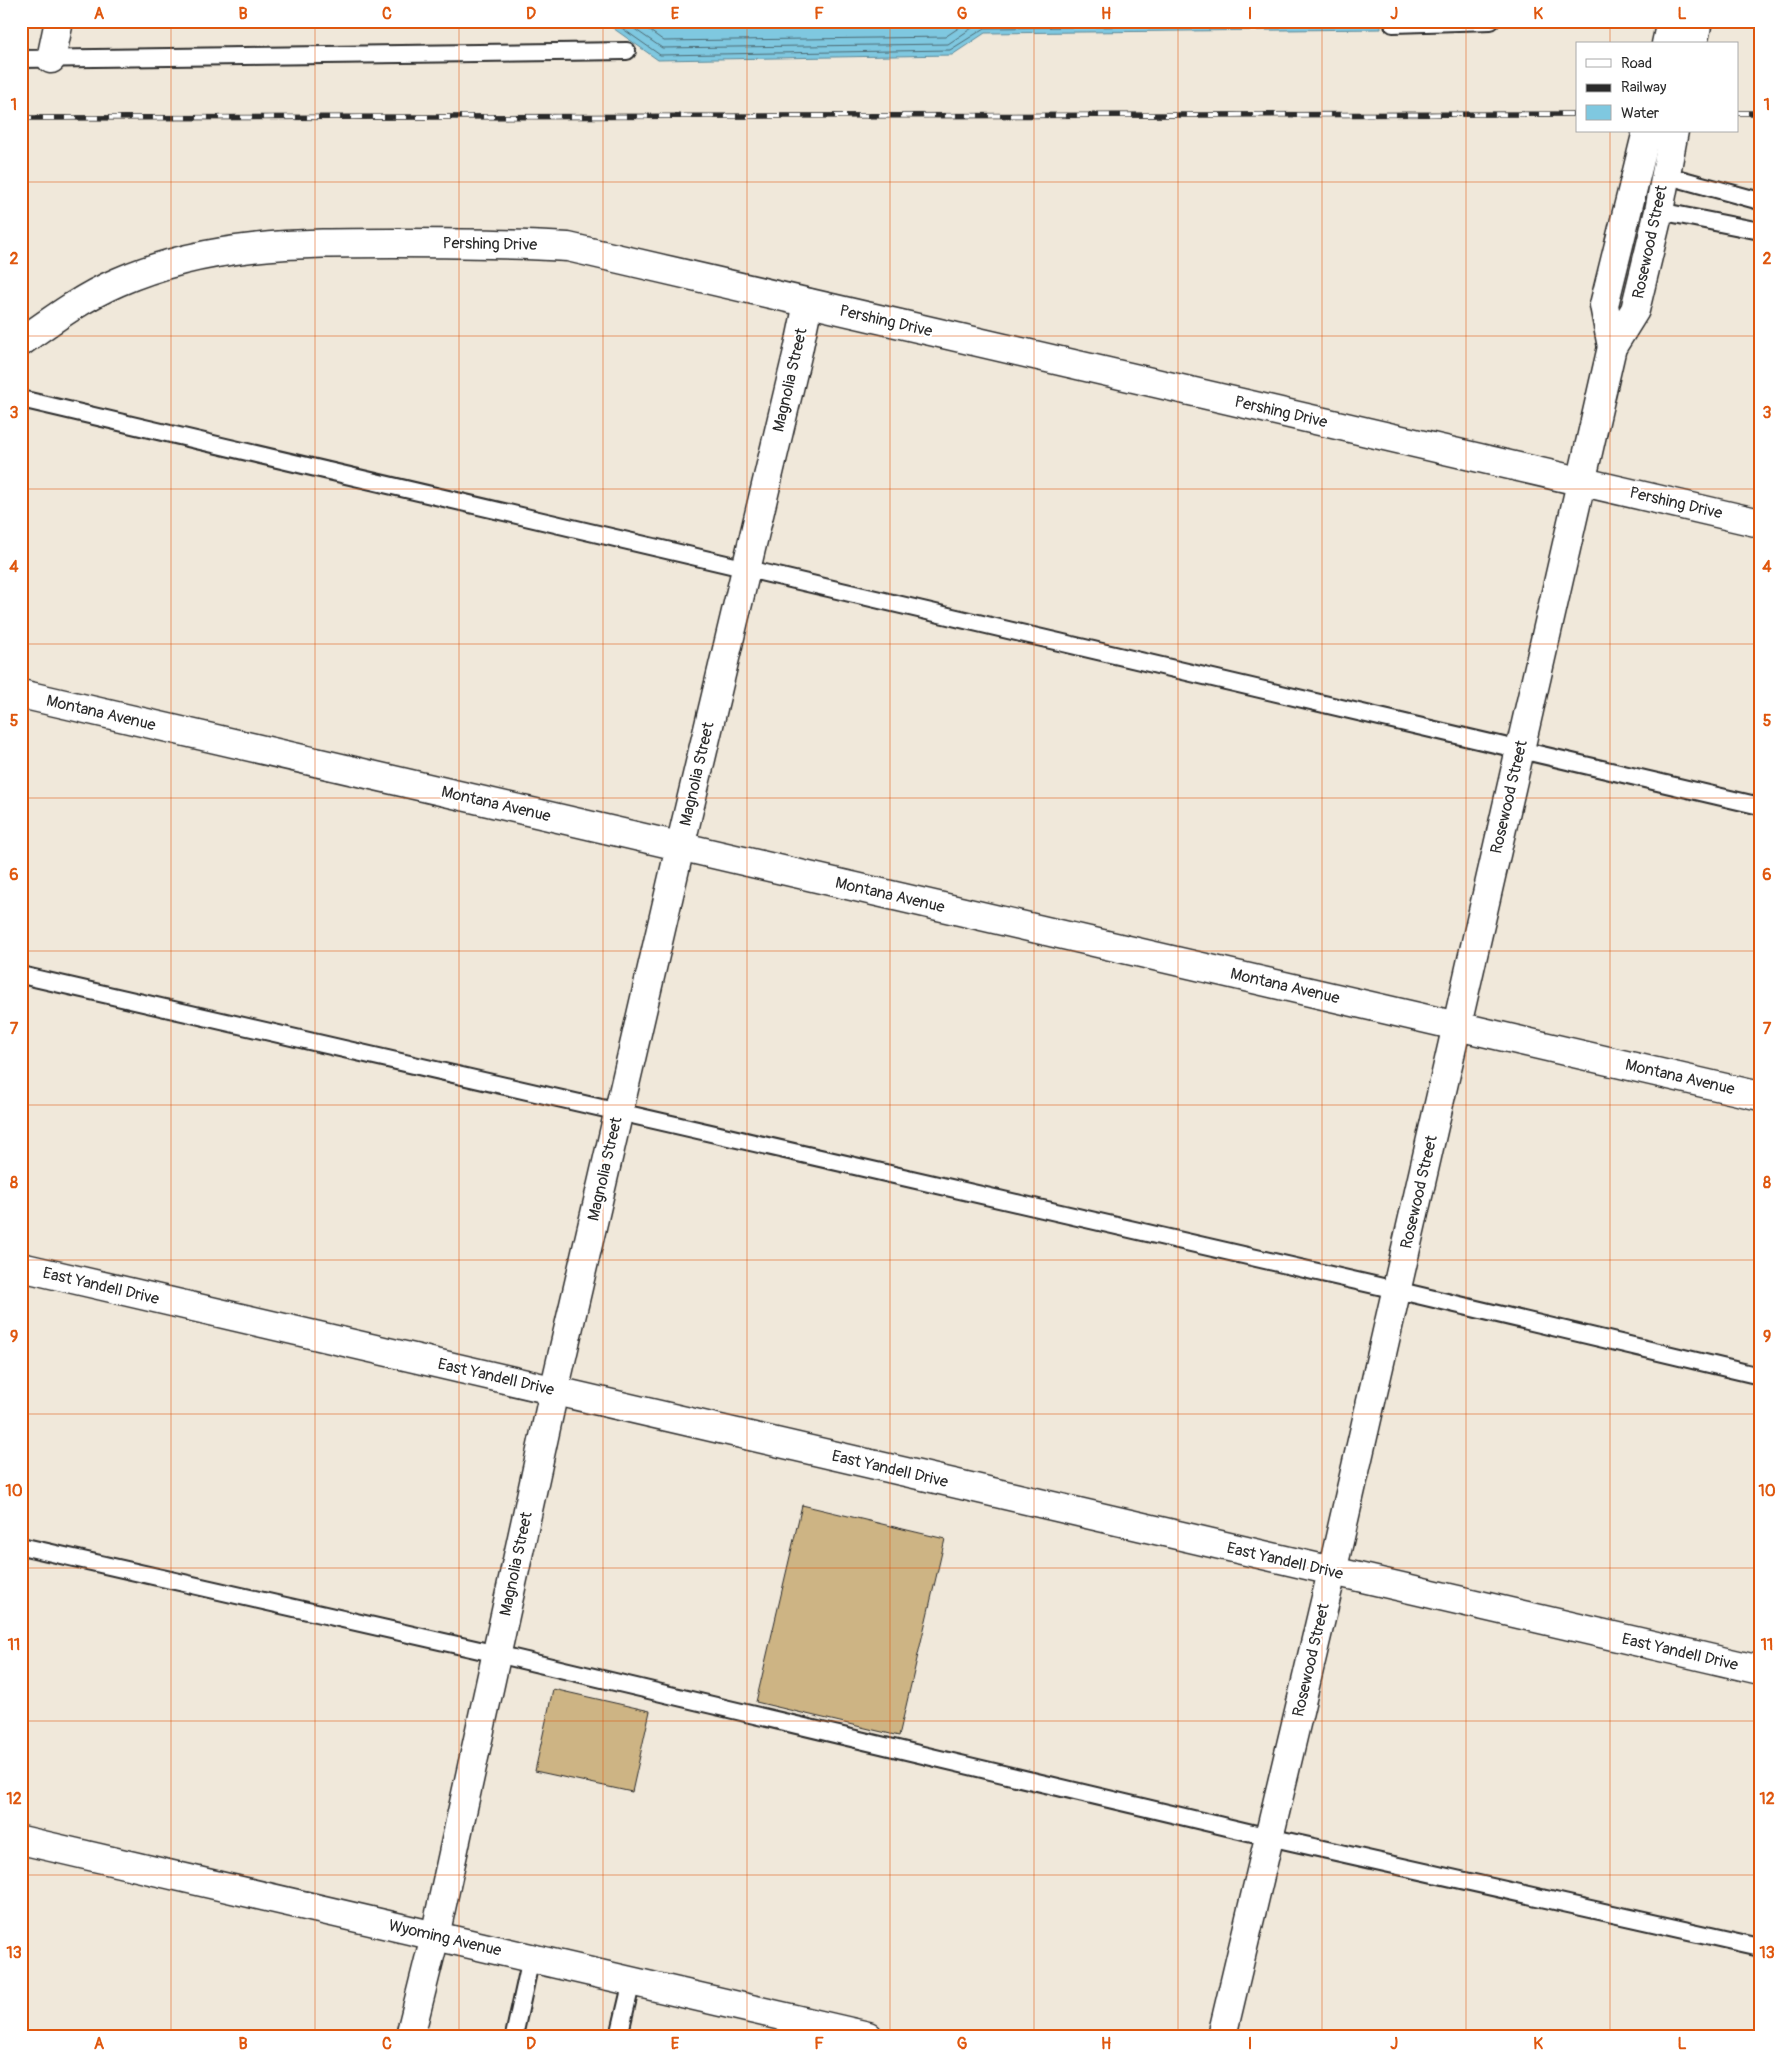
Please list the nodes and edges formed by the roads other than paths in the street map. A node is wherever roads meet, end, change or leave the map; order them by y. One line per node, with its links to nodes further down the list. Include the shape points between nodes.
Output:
1 (59, 21): 10 (street)
2 (1392, 21): 3 (lane, via 1392,24)
3 (1491, 21)
4 (1671, 21): 6 (street)
5 (1698, 21): 7 (street)
6 (1666, 42)
7 (1693, 42)
8 (627, 51): 10 (lane)
9 (21, 59): 10 (lane)
10 (51, 59)
11 (1647, 132): 19 (street, Rosewood Street, via 1604,305)
12 (1674, 132): 13 (street, Rosewood Street)
13 (1664, 175): 14 (lane); 15 (street, Rosewood Street)
14 (1760, 200)
15 (1658, 211): 16 (lane); 19 (street, Rosewood Street, via 1636,310)
16 (1760, 232)
17 (808, 303): 18 (street, Pershing Drive, via 568,247 506,243 304,243 239,248 172,262 118,282 74,305); 21 (street, Pershing Drive); 23 (street, Magnolia Street)
18 (21, 342)
19 (1612, 347): 21 (street, Rosewood Street)
20 (21, 399): 23 (lane)
21 (1581, 481): 22 (street, Pershing Drive); 25 (street, Rosewood Street)
22 (1760, 523)
23 (745, 568): 25 (lane); 27 (street, Magnolia Street)
24 (21, 694): 27 (street, Montana Avenue)
25 (1519, 750): 26 (lane); 29 (street, Rosewood Street)
26 (1760, 806)
27 (680, 847): 29 (street, Montana Avenue); 31 (street, Magnolia Street)
28 (21, 975): 31 (lane)
29 (1456, 1026): 30 (street, Montana Avenue); 33 (street, Rosewood Street)
30 (1760, 1096)
31 (619, 1111): 33 (lane); 35 (street, Magnolia Street)
32 (21, 1267): 35 (street, East Yandell Drive)
33 (1396, 1290): 34 (lane); 37 (street, Rosewood Street)
34 (1760, 1376)
35 (554, 1391): 37 (street, East Yandell Drive); 38 (street, Magnolia Street)
36 (21, 1546): 38 (lane)
37 (1332, 1572): 39 (street, East Yandell Drive); 40 (street, Rosewood Street)
38 (497, 1654): 40 (lane); 42 (street, Magnolia Street)
39 (1760, 1670)
40 (1269, 1837): 43 (lane); 50 (street, Rosewood Street)
41 (21, 1840): 42 (street, Wyoming Avenue)
42 (434, 1936): 44 (street, Wyoming Avenue); 46 (street, Magnolia Street)
43 (1760, 1948)
44 (531, 1958): 45 (street, Wyoming Avenue); 47 (lane)
45 (632, 1981): 48 (lane); 49 (street, Wyoming Avenue)
46 (410, 2036)
47 (514, 2036)
48 (619, 2036)
49 (868, 2036)
50 (1222, 2036)

